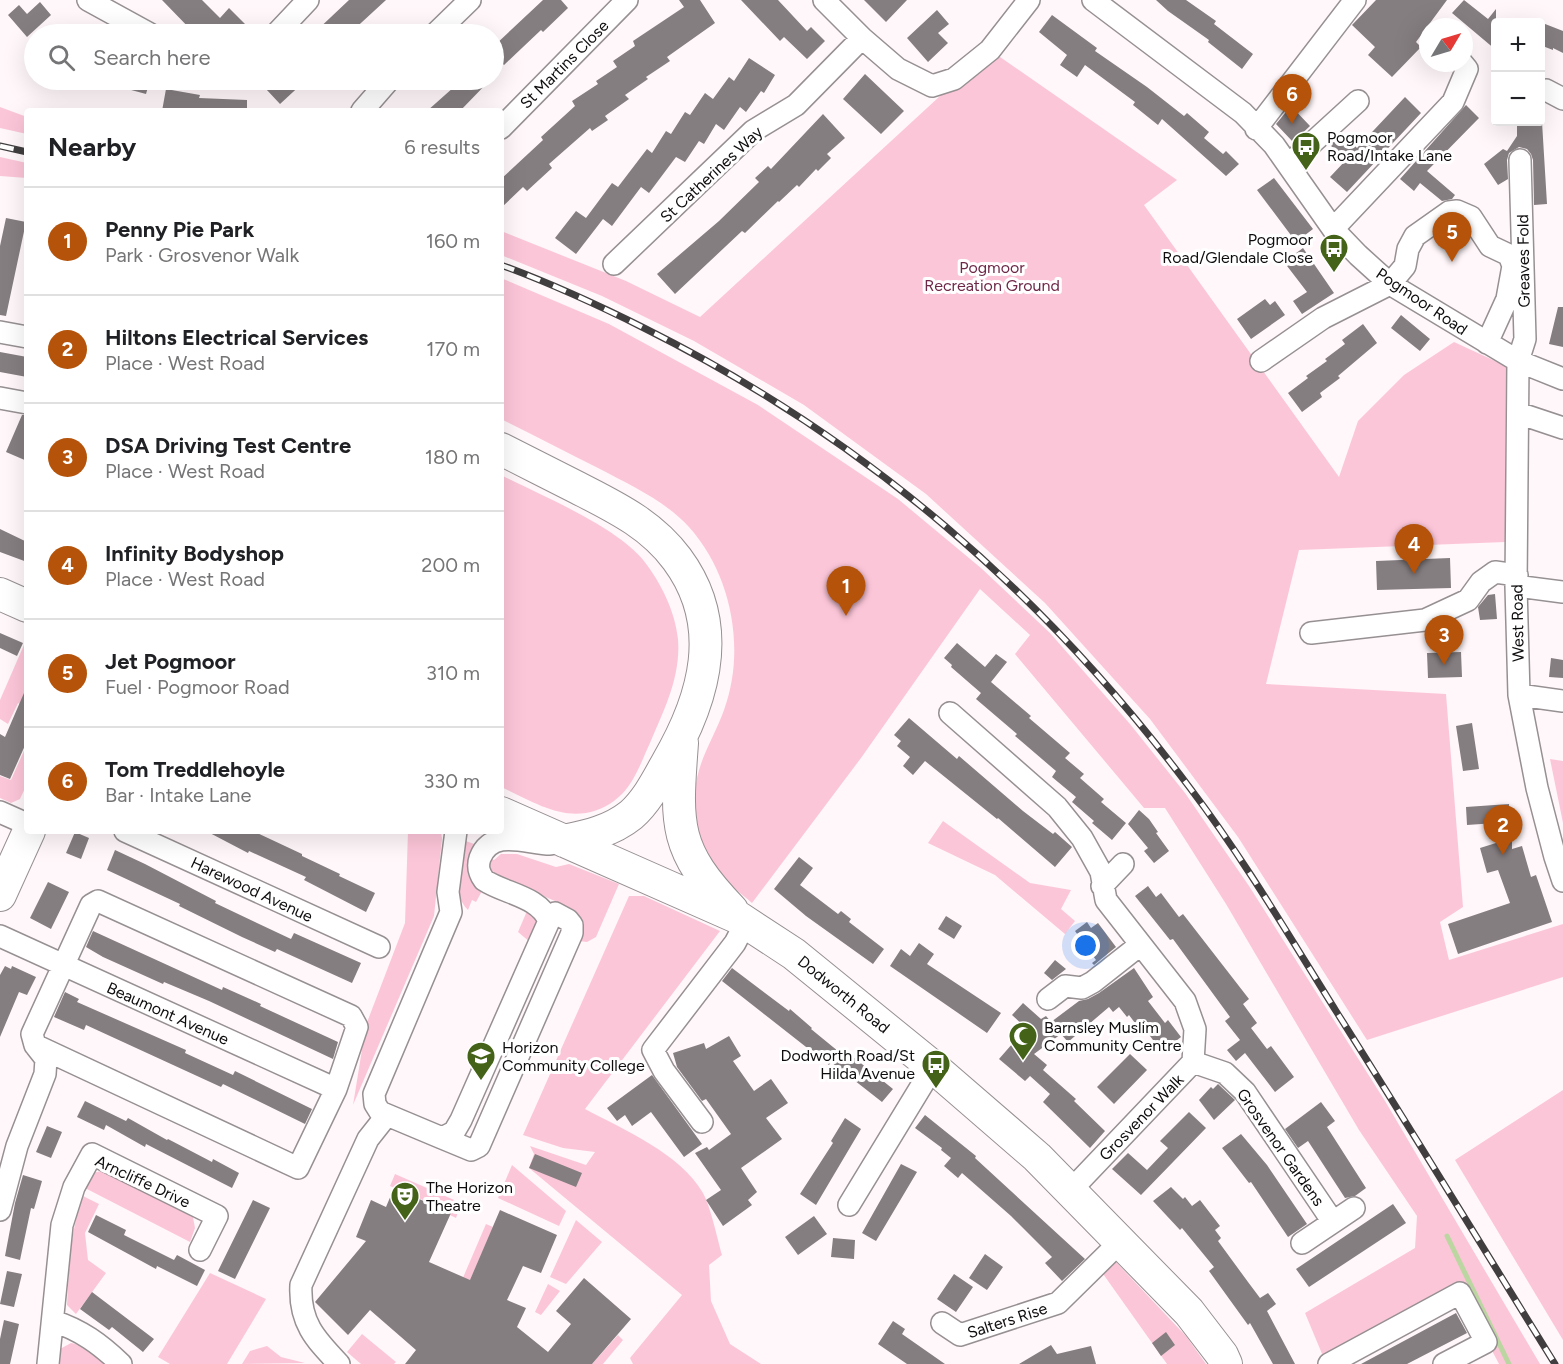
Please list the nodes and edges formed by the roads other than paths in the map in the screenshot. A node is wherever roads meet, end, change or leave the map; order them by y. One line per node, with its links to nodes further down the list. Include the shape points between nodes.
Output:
1 (88, 0): 9 (street)
2 (308, 0): 10 (street)
3 (470, 0): 11 (street)
4 (627, 0): 17 (street, St Martins Close)
5 (824, 0): 12 (street)
6 (1029, 0): 12 (street, via 990,50 954,79 932,86 898,69)
7 (1093, 0): 18 (street, Pogmoor Road, via 1243,113)
8 (1355, 0): 18 (street)
9 (132, 24)
10 (285, 24)
11 (445, 24)
12 (862, 38): 22 (street, St Catherines Way, via 796,105 753,131)
13 (1466, 72): 21 (street, via 1453,102)
14 (380, 90): 16 (street)
15 (1358, 101): 20 (street)
16 (365, 108)
17 (504, 125)
18 (1256, 129): 20 (street, Pogmoor Road)
19 (1520, 160): 27 (street, Greaves Fold, via 1525,339)
20 (1288, 165): 21 (street, Pogmoor Road)
21 (1333, 229): 23 (street, Pogmoor Road)
22 (614, 264)
23 (1390, 284): 26 (street, Pogmoor Road); 26 (street, via 1405,266 1414,236 1449,212 1465,213 1478,225 1490,246 1509,255 1513,266 1507,299); 28 (street, via 1323,318)
24 (24, 331): 25 (street)
25 (0, 332)
26 (1487, 343): 27 (street, Pogmoor Road)
27 (1518, 361): 29 (street, Pogmoor Road); 32 (street, West Road)
28 (1261, 362)
29 (1563, 379)
30 (0, 398): 31 (street)
31 (24, 402)
32 (1518, 413): 33 (street); 35 (street, West Road)
33 (1563, 428)
34 (504, 451): 41 (highway, via 642,524 666,546 685,572 698,602 706,651 701,688)
35 (1516, 581): 36 (street); 37 (street, via 1495,572 1481,582 1468,600 1425,620); 38 (street, West Road)
36 (1563, 591)
37 (1311, 633)
38 (1519, 695): 39 (street); 50 (street, West Road, via 1537,788)
39 (1563, 701)
40 (950, 713): 51 (street, Grosvenor Walk, via 1057,807 1087,847 1101,872)
41 (682, 736): 48 (highway, via 644,802 632,814 609,829); 53 (highway, via 679,819 683,838 704,879)
42 (0, 812): 44 (street)
43 (504, 814): 48 (highway, Dodworth Road)
44 (24, 823)
45 (28, 834): 52 (highway)
46 (132, 834): 56 (street, Harewood Avenue)
47 (456, 834): 63 (street, via 448,892 451,912 374,1094 375,1104)
48 (563, 840): 53 (highway, Dodworth Road); 63 (street, via 548,844 517,838 501,840 484,851 480,859 479,874 484,880 546,909 549,921 454,1132 441,1138)
49 (1123, 864): 51 (street)
50 (1563, 881)
51 (1102, 886): 55 (street, Grosvenor Walk, via 1106,900)
52 (0, 895)
53 (743, 920): 61 (highway, Dodworth Road, via 794,954); 64 (street, via 735,944 653,1050)
54 (0, 936): 57 (street, Beaumont Avenue)
55 (1140, 945): 58 (street, via 1093,982 1082,988 1065,986); 60 (street, Grosvenor Walk, via 1185,1001 1195,1029)
56 (380, 947)
57 (62, 965): 59 (street, via 32,1034); 62 (street, Beaumont Avenue); 62 (street, via 91,904 98,901 115,908 351,1016 357,1027)
58 (1048, 999)
59 (35, 1045): 62 (street, via 298,1168); 68 (street, via 46,1059 45,1074 17,1146)
60 (1193, 1062): 65 (street, Grosvenor Walk); 69 (street, Grosvenor Gardens, via 1225,1073 1245,1092)
61 (933, 1067): 65 (highway, Dodworth Road, via 995,1118); 66 (street)
62 (336, 1089)
63 (387, 1115): 77 (street, via 368,1139 301,1285 300,1304 306,1322)
64 (702, 1122)
65 (1071, 1190): 70 (highway, Dodworth Road)
66 (849, 1205)
67 (1354, 1208): 69 (street)
68 (0, 1210)
69 (1333, 1222): 71 (street)
70 (1121, 1241): 74 (street, Salters Rise, via 1058,1304 960,1335); 78 (highway, Dodworth Road, via 1189,1312)
71 (1302, 1244)
72 (200, 1250): 73 (street, Arncliffe Drive, via 217,1216 92,1154 74,1187 62,1225)
73 (53, 1321): 75 (street, Arncliffe Drive); 76 (street, via 73,1327 101,1344)
74 (942, 1323)
75 (48, 1364)
76 (121, 1364)
77 (339, 1364)
78 (1226, 1364)
79 (1329, 1364): 80 (street, via 1460,1293 1486,1342)
80 (1444, 1364)

